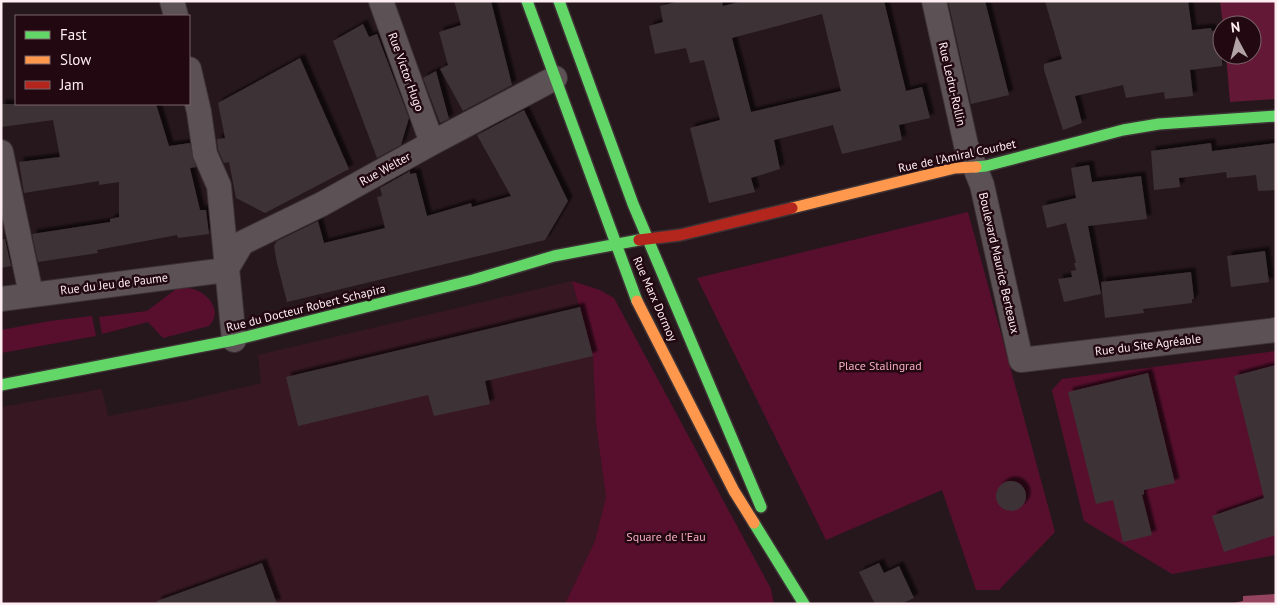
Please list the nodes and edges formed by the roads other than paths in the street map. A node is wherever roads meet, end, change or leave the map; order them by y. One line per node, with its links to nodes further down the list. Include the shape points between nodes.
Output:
1 (172, 1): 6 (street)
2 (381, 1): 10 (street, Rue Victor Hugo)
3 (528, 1): 8 (street, Rue Marx Dormoy)
4 (559, 1): 13 (street, Rue Marx Dormoy)
5 (934, 1): 12 (street, Rue Ledru-Rollin, via 966,145)
6 (176, 15)
7 (190, 73): 15 (street, via 205,154 219,186)
8 (555, 78): 10 (street, Rue Welter); 14 (street, Rue Marx Dormoy)
9 (1276, 116): 12 (street, Rue de l'Amiral Courbet, via 1160,124 1123,130 1002,162)
10 (432, 142): 15 (street, Rue Welter, via 322,204 242,243)
11 (1, 152): 16 (street)
12 (974, 166): 13 (street, Rue de l'Amiral Courbet, via 680,235); 20 (street, Boulevard Maurice Berteaux, via 982,186)
13 (646, 238): 14 (street, Rue de l'Amiral Courbet); 22 (street, Rue Marx Dormoy)
14 (615, 243): 19 (street, Rue du Docteur Robert Schapira); 22 (street, Rue Marx Dormoy, via 637,301 734,491)
15 (226, 270): 16 (street, Rue du Jeu de Paume); 19 (street)
16 (31, 294): 17 (street, Rue du Jeu de Paume)
17 (1, 299)
18 (1276, 330): 20 (street, Rue du Site Agréable)
19 (234, 340): 21 (street, Rue du Docteur Robert Schapira)
20 (1021, 360)
21 (1, 385)
22 (796, 591): 23 (street, Rue Marx Dormoy)
23 (804, 604)

